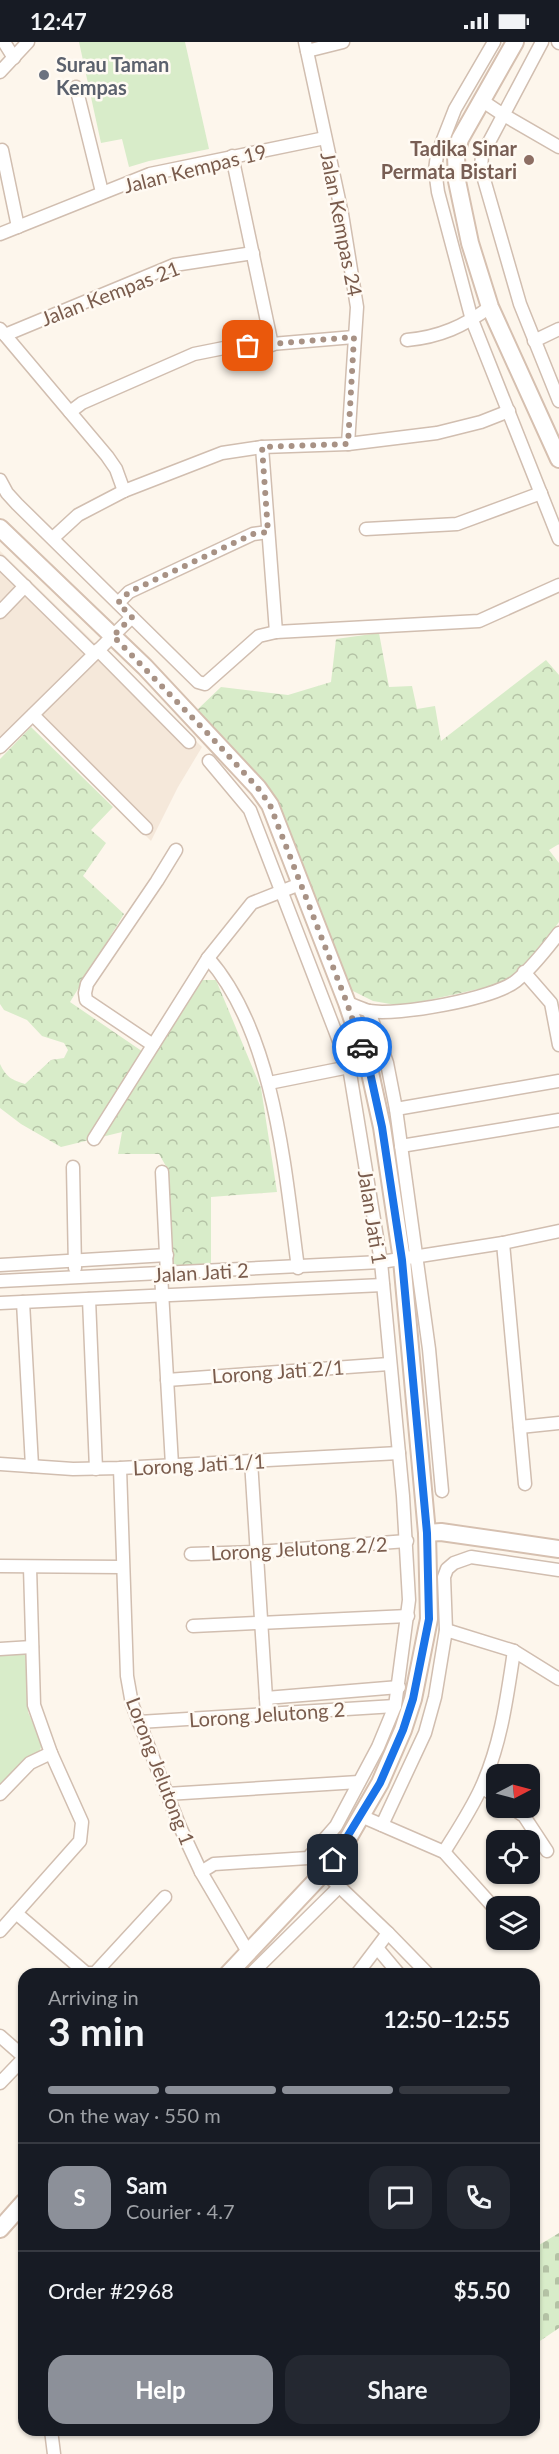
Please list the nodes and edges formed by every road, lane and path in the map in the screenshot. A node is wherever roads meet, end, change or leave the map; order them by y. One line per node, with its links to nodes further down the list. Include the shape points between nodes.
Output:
1 (4, 42): 8 (street)
2 (28, 42): 8 (street)
3 (344, 42): 7 (street)
4 (494, 42): 22 (street, via 455,109 435,170)
5 (515, 42): 11 (street)
6 (542, 42): 12 (street)
7 (306, 46): 13 (street, Jalan Kempas 24)
8 (14, 58): 9 (street)
9 (0, 72)
10 (76, 87): 17 (street)
11 (481, 100): 12 (street); 21 (street, via 460,138 457,181 470,243)
12 (502, 114): 14 (street); 27 (street, via 482,155 481,169)
13 (325, 138): 16 (street, Jalan Kempas 19); 25 (street, Jalan Kempas 24, via 352,267 357,307)
14 (559, 147)
15 (2, 150): 18 (street)
16 (232, 156): 17 (street, Jalan Kempas 19, via 150,174); 20 (street)
17 (102, 192): 18 (street, Jalan Kempas 19)
18 (18, 227): 19 (street, Jalan Kempas 19)
19 (0, 234)
20 (253, 253): 24 (street, Jalan Kempas 21, via 174,265); 28 (street)
21 (490, 307): 22 (street); 34 (street)
22 (472, 320): 26 (street, via 436,336); 30 (street)
23 (559, 329): 27 (street)
24 (3, 332): 31 (street)
25 (354, 337): 28 (street); 32 (street, Jalan Kempas 24)
26 (407, 340)
27 (534, 340): 29 (street)
28 (272, 345): 31 (street, via 194,354 82,403)
29 (559, 401)
30 (509, 411): 32 (street, via 438,434); 37 (street)
31 (70, 412): 36 (street, via 116,469)
32 (348, 444): 33 (street)
33 (262, 447): 36 (street, via 222,453); 40 (street)
34 (559, 459)
35 (0, 480): 41 (street, via 12,498)
36 (124, 491): 41 (street, via 78,515)
37 (541, 493): 39 (street, via 457,524); 42 (street)
38 (0, 528): 50 (street)
39 (366, 530)
40 (268, 532): 46 (street, via 253,534 129,592); 49 (street)
41 (53, 538): 46 (street)
42 (559, 539)
43 (0, 562): 45 (street)
44 (559, 585): 49 (street, via 479,621)
45 (25, 586): 47 (street); 51 (street)
46 (118, 603): 48 (street)
47 (0, 612)
48 (132, 617): 49 (street, via 198,682 205,684 259,636); 50 (street)
49 (276, 632)
50 (113, 636): 51 (street); 58 (street, via 258,788 270,805)
51 (96, 652): 52 (street); 53 (street)
52 (33, 714): 54 (street); 56 (street)
53 (189, 742)
54 (0, 747)
55 (209, 761): 59 (street, Jalan Jati 1, via 250,810)
56 (146, 828)
57 (176, 849): 65 (street, via 87,984 85,993 86,1000)
58 (300, 884): 59 (street); 63 (street)
59 (281, 892): 61 (street, via 252,903); 67 (street, Jalan Jati 1)
60 (559, 933): 62 (street)
61 (208, 958): 65 (street); 69 (street, via 234,993)
62 (524, 972): 64 (street, via 495,993 403,1012); 66 (street, via 551,1003)
63 (347, 1003): 64 (street); 79 (street, via 369,1068)
64 (369, 1011): 70 (street, via 387,1063)
65 (153, 1045): 72 (street)
66 (559, 1045)
67 (350, 1067): 69 (street); 81 (street, Jalan Jati 1)
68 (559, 1081): 70 (street)
69 (270, 1083): 83 (street)
70 (396, 1109): 73 (street)
71 (559, 1120): 73 (street)
72 (94, 1139)
73 (401, 1146): 79 (street)
74 (73, 1167): 80 (street)
75 (162, 1172): 78 (street)
76 (559, 1231): 77 (street)
77 (503, 1243): 79 (street); 95 (street)
78 (166, 1255): 80 (street); 84 (street)
79 (410, 1258): 81 (street, Jalan Jati 2); 104 (street, via 429,1349); 105 (street)
80 (75, 1262): 82 (street); 85 (street)
81 (381, 1263): 83 (street, Jalan Jati 2); 87 (street, Jalan Jati 1)
82 (0, 1265)
83 (298, 1268): 84 (street, Jalan Jati 2)
84 (164, 1274): 85 (street, Jalan Jati 2); 88 (street)
85 (76, 1279): 86 (street, Jalan Jati 2)
86 (0, 1281)
87 (383, 1285): 88 (street); 92 (street, Jalan Jati 1)
88 (162, 1296): 89 (street); 93 (street)
89 (89, 1299): 90 (street); 102 (street)
90 (23, 1302): 91 (street); 100 (street)
91 (0, 1303)
92 (390, 1364): 93 (street, Lorong Jati 2/1); 96 (street, Jalan Jati 1)
93 (166, 1380): 99 (street)
94 (559, 1423): 95 (street)
95 (520, 1427): 103 (street)
96 (399, 1453): 97 (street, Lorong Jati 1/1); 106 (street, Jalan Jati 1)
97 (251, 1461): 99 (street, Lorong Jati 1/1); 108 (street)
98 (0, 1464): 100 (street, Lorong Jati 1/1)
99 (172, 1465): 101 (street, Lorong Jati 1/1)
100 (32, 1466): 102 (street, Lorong Jati 1/1)
101 (120, 1468): 102 (street, Lorong Jati 1/1); 112 (street, Lorong Jelutong 1)
102 (96, 1469)
103 (525, 1484)
104 (442, 1491)
105 (427, 1533): 107 (street); 123 (street, via 429,1619)
106 (407, 1541): 108 (street, Lorong Jelutong 2/2); 114 (street, Jalan Jati 1)
107 (559, 1549)
108 (258, 1552): 109 (street, Lorong Jelutong 2/2); 115 (street)
109 (191, 1554)
110 (0, 1566): 111 (street)
111 (30, 1567): 112 (street); 118 (street)
112 (122, 1567): 125 (street, Lorong Jelutong 1, via 127,1676)
113 (559, 1570): 117 (street, via 471,1557 454,1563 444,1577)
114 (408, 1616): 115 (street); 123 (street, Jalan Jati 1)
115 (262, 1623): 116 (street); 122 (street)
116 (193, 1626)
117 (446, 1630): 120 (street); 134 (street, via 425,1733)
118 (32, 1647): 119 (street); 126 (street, via 34,1705)
119 (0, 1649)
120 (514, 1651): 121 (street); 128 (street, via 504,1714)
121 (559, 1679)
122 (266, 1698): 123 (street); 124 (street)
123 (401, 1698): 124 (street, Lorong Jelutong 2); 127 (street, Jalan Jati 1); 132 (street, via 391,1759)
124 (267, 1714): 125 (street, Lorong Jelutong 2)
125 (139, 1722): 131 (street, Lorong Jelutong 1)
126 (51, 1752): 130 (street, via 30,1762); 142 (street, via 82,1821 80,1841)
127 (359, 1782): 131 (street); 137 (street, Jalan Jati 1, via 336,1826 308,1858 214,1864)
128 (482, 1787): 129 (street); 136 (street)
129 (486, 1790)
130 (0, 1794)
131 (167, 1794): 137 (street, Lorong Jelutong 1)
132 (362, 1816): 134 (street); 138 (street)
133 (525, 1818): 135 (street)
134 (382, 1826): 136 (street)
135 (547, 1851)
136 (444, 1852): 141 (street)
137 (201, 1872): 146 (street, Lorong Jelutong 1)
138 (324, 1872): 139 (street); 146 (street)
139 (339, 1887): 144 (street); 150 (street)
140 (165, 1897): 148 (street)
141 (486, 1899)
142 (16, 1913): 143 (street); 147 (street)
143 (0, 1931)
144 (388, 1933): 145 (street); 153 (street)
145 (378, 1949): 151 (street); 152 (street)
146 (248, 1952): 149 (street)
147 (80, 1968)
148 (100, 1968)
149 (233, 1968)
150 (257, 1968)
151 (362, 1968)
152 (394, 1968)
153 (422, 1968)
154 (0, 2036): 155 (street)
155 (18, 2052)
156 (18, 2064): 157 (street)
157 (0, 2084)
158 (18, 2209): 159 (street)
159 (0, 2229)
160 (52, 2436): 161 (street)
161 (54, 2454)

